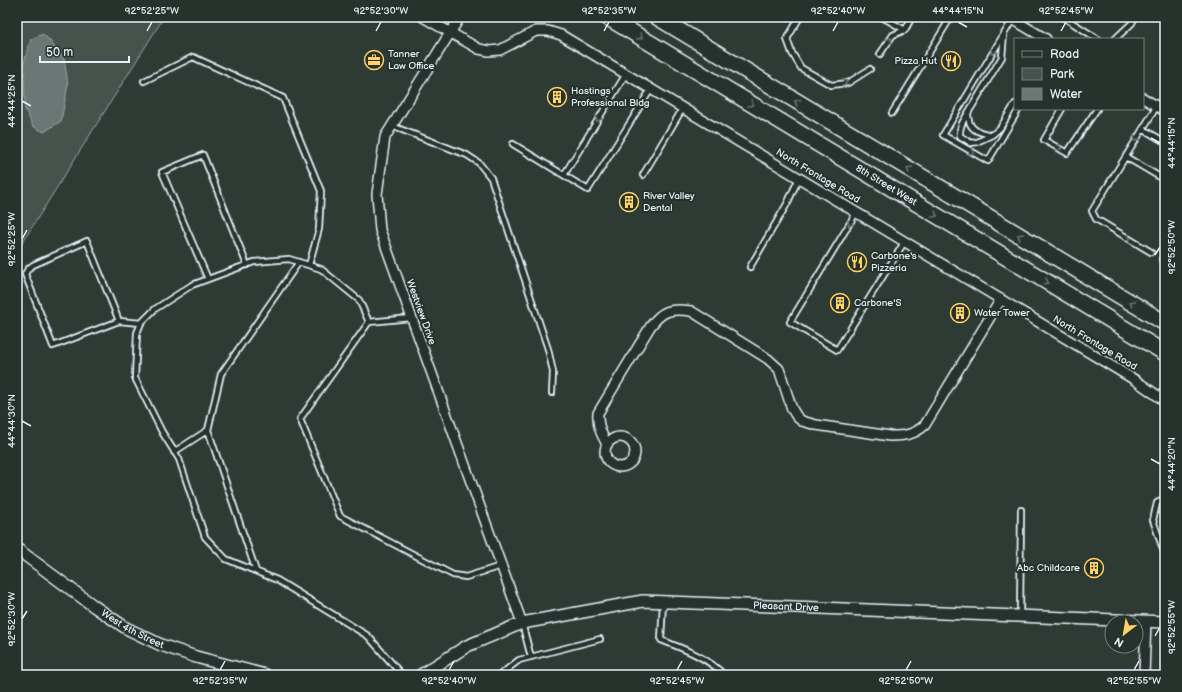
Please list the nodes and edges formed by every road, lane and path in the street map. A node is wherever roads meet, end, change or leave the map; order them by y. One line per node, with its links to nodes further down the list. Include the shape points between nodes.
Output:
1 (423, 17): 14 (street, North Frontage Road)
2 (460, 17): 14 (street, Westview Drive)
3 (607, 17): 57 (highway, 8th Street West, one-way to 57)
4 (657, 17): 56 (highway, one-way to 4)
5 (800, 17): 19 (lane, one-way to 19, via 787,39 802,68 831,85 848,83)
6 (882, 17): 12 (lane)
7 (912, 17): 12 (lane)
8 (951, 17): 31 (lane)
9 (1063, 17): 16 (lane)
10 (1135, 17): 17 (lane)
11 (1011, 18): 13 (lane); 15 (street)
12 (904, 30): 18 (lane, one-way to 12, via 893,35)
13 (1005, 32): 27 (lane, one-way to 27, via 943,135 988,161); 32 (lane, via 1002,57)
14 (450, 33): 20 (street, North Frontage Road, via 479,49 489,51 500,50 536,31 548,31 561,35); 33 (street, Westview Drive)
15 (1044, 38)
16 (1096, 38)
17 (1116, 38)
18 (880, 54)
19 (870, 69)
20 (626, 74): 22 (street, North Frontage Road); 39 (lane, one-way to 39)
21 (144, 81): 48 (lane, via 193,57 283,98 321,191 319,229)
22 (651, 89): 26 (street, North Frontage Road); 39 (lane, via 588,190)
23 (1144, 99): 25 (street)
24 (1014, 106): 35 (lane, via 1000,128)
25 (1157, 106): 30 (street); 34 (lane)
26 (683, 108): 40 (lane); 41 (street, North Frontage Road)
27 (1019, 110)
28 (1061, 110): 29 (lane, one-way to 29, via 1044,140 1067,153)
29 (1095, 110)
30 (1165, 111)
31 (892, 113)
32 (968, 113): 35 (lane, via 968,121 973,129); 35 (lane, via 961,124 960,136 971,143)
33 (392, 126): 52 (street, Westview Drive, via 385,137 377,194 380,230); 58 (lane, via 467,155 479,163 491,178 548,349 553,372)
34 (1143, 129): 36 (lane); 38 (lane, one-way to 38)
35 (992, 135)
36 (1165, 142)
37 (513, 144): 39 (lane)
38 (1126, 157): 42 (lane); 45 (lane, one-way to 45, via 1092,211 1096,219)
39 (564, 175)
40 (643, 175)
41 (799, 178): 43 (street, North Frontage Road); 49 (lane, via 787,204)
42 (1165, 180)
43 (857, 212): 44 (street, North Frontage Road); 44 (lane, one-way to 44, via 790,322 837,350)
44 (905, 242): 51 (street, North Frontage Road)
45 (1151, 252)
46 (299, 262): 47 (lane, via 289,259); 48 (lane); 60 (lane, via 221,374)
47 (247, 265): 50 (lane); 50 (lane, via 203,155 162,172)
48 (309, 265): 54 (lane, via 321,269 359,300)
49 (750, 267)
50 (208, 279): 55 (lane, via 192,285 155,309)
51 (1001, 299): 59 (street, North Frontage Road); 61 (street, via 925,425 916,432 901,436 816,426 802,421 792,410 779,369 768,359 691,311 671,310 657,318 650,327 598,413 600,432)
52 (411, 318): 54 (lane); 67 (street, Westview Drive)
53 (119, 321): 53 (lane, via 53,346 25,274 33,265 87,240); 55 (lane)
54 (368, 322): 67 (lane, via 300,419 340,516 453,575 466,577)
55 (140, 323): 62 (lane, via 137,333 135,378)
56 (1165, 323)
57 (1165, 353)
58 (552, 393)
59 (1165, 400)
60 (208, 430): 62 (lane); 68 (lane)
61 (607, 444)
62 (174, 452): 68 (lane, via 179,459 205,536 226,558)
63 (1165, 497): 66 (lane, via 1157,503 1153,520)
64 (1021, 510): 70 (lane)
65 (17, 549): 76 (street, West 4th Street, via 126,628 161,645 196,657)
66 (1165, 555)
67 (501, 566): 73 (street, Westview Drive)
68 (256, 571): 77 (lane, via 277,580 368,636)
69 (664, 602): 70 (street, Pleasant Drive); 73 (street, Pleasant Drive, via 643,601); 80 (lane, via 661,640 696,654)
70 (1020, 616): 71 (street, Pleasant Drive)
71 (1146, 621): 72 (street, Pleasant Drive); 81 (street)
72 (1165, 622)
73 (522, 623): 75 (lane); 78 (street, Pleasant Drive, via 467,646)
74 (600, 639): 75 (lane)
75 (531, 657): 79 (lane, via 519,660)
76 (265, 675)
77 (402, 675)
78 (421, 675)
79 (500, 675)
80 (724, 675)
81 (1144, 675)

